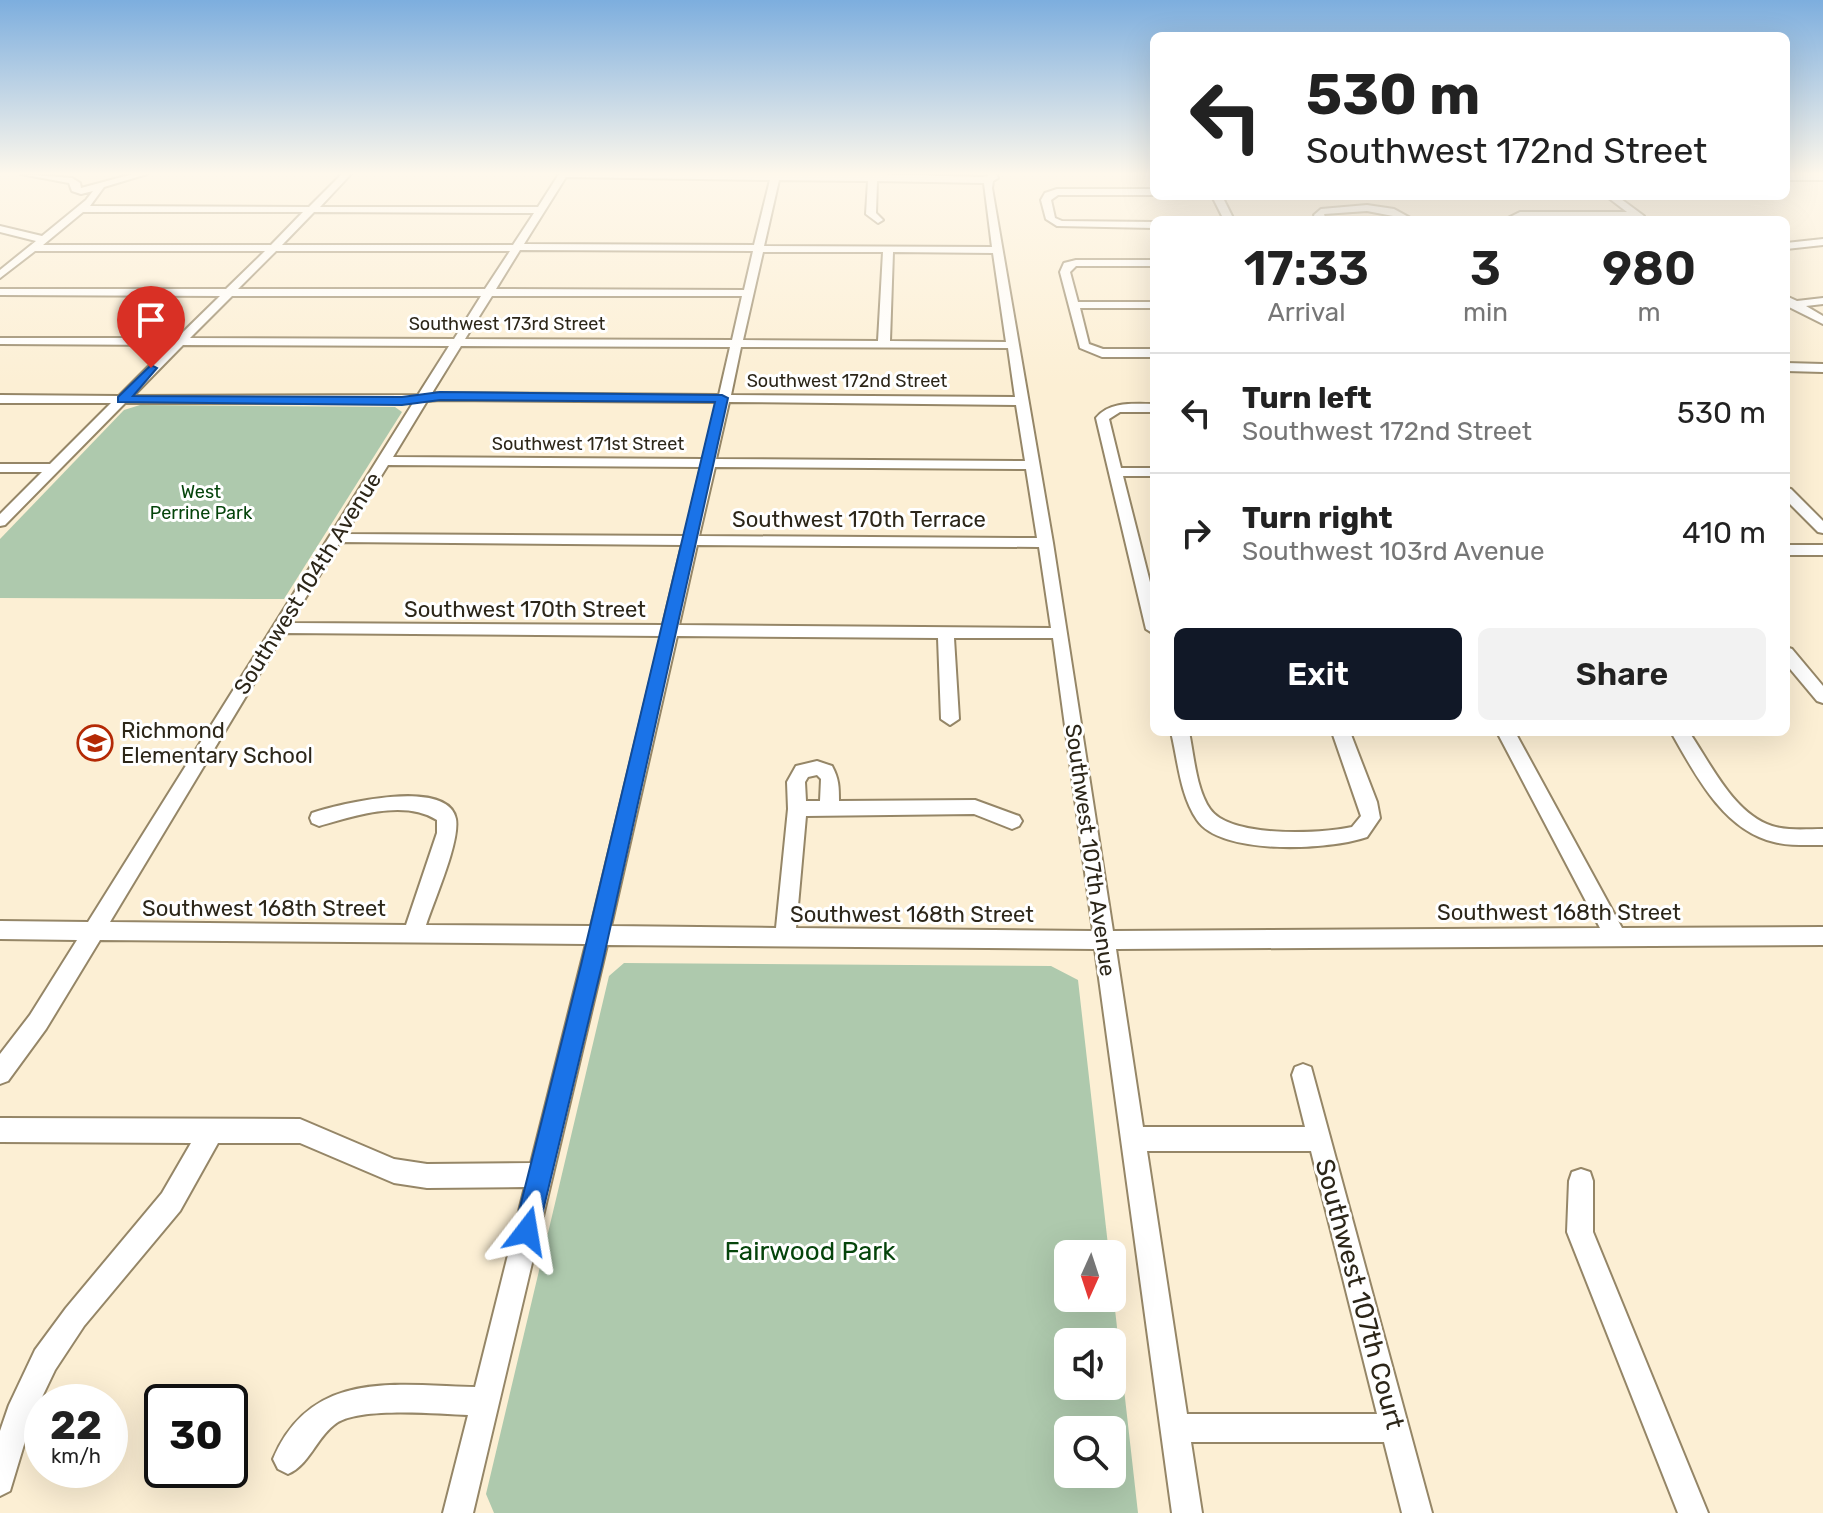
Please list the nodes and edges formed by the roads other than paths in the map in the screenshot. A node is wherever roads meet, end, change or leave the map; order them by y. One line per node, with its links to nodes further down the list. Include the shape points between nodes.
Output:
1 (35, 245): 6 (street)
2 (273, 245): 7 (street)
3 (519, 245): 8 (street, Southwest 104th Avenue)
4 (760, 245): 9 (street)
5 (998, 245): 11 (street, Southwest 107th Avenue)
6 (31, 248): 7 (street); 13 (street)
7 (270, 248): 8 (street); 15 (street)
8 (517, 248): 9 (street); 16 (street, Southwest 104th Avenue)
9 (759, 249): 10 (street); 17 (street)
10 (888, 249): 11 (street); 27 (street)
11 (999, 250): 28 (street, Southwest 107th Avenue)
12 (1150, 263): 20 (street, via 1068,265)
13 (0, 275)
14 (0, 292): 15 (street)
15 (227, 292): 16 (street); 24 (street)
16 (490, 292): 17 (street); 25 (street, Southwest 104th Avenue)
17 (747, 293): 26 (street)
18 (1823, 301): 19 (street)
19 (1790, 303): 22 (street)
20 (1073, 305): 21 (street); 29 (street, via 1082,343 1092,351)
21 (1150, 305)
22 (1823, 321)
23 (0, 341): 24 (street, Southwest 173rd Street)
24 (177, 342): 25 (street, Southwest 173rd Street); 35 (street)
25 (459, 342): 26 (street, Southwest 173rd Street); 32 (street, Southwest 104th Avenue)
26 (736, 343): 27 (street, Southwest 173rd Street); 33 (street)
27 (884, 344): 28 (street, Southwest 173rd Street)
28 (1015, 345): 36 (street, Southwest 107th Avenue)
29 (1150, 353)
30 (1790, 367): 31 (street)
31 (1823, 368)
32 (422, 398): 33 (street, Southwest 172nd Street); 35 (street, Southwest 172nd Street); 38 (street, Southwest 104th Avenue)
33 (722, 398): 36 (street, Southwest 172nd Street); 39 (street)
34 (0, 399): 35 (street, Southwest 172nd Street)
35 (123, 399): 42 (street)
36 (1023, 401): 40 (street, Southwest 107th Avenue)
37 (1150, 408): 43 (street, via 1106,412 1102,424)
38 (383, 461): 39 (street, Southwest 171st Street); 48 (street, Southwest 104th Avenue)
39 (707, 463): 40 (street, Southwest 171st Street); 49 (street)
40 (1033, 465): 50 (street, Southwest 107th Avenue)
41 (0, 468): 42 (street)
42 (54, 468): 46 (street)
43 (1115, 472): 44 (street); 53 (street)
44 (1150, 472)
45 (1790, 496): 47 (street)
46 (0, 522)
47 (1823, 529)
48 (335, 538): 49 (street, Southwest 170th Terrace); 54 (street, Southwest 104th Avenue)
49 (690, 540): 50 (street, Southwest 170th Terrace); 55 (street)
50 (1046, 543): 56 (street, Southwest 107th Avenue)
51 (1790, 550): 52 (street)
52 (1823, 550)
53 (1150, 613)
54 (279, 628): 55 (street, Southwest 170th Street); 71 (street, Southwest 104th Avenue)
55 (667, 632): 57 (street, Southwest 170th Street); 75 (street)
56 (1060, 633): 57 (street, Southwest 170th Street); 77 (street, Southwest 107th Avenue)
57 (946, 634): 60 (street)
58 (1790, 658): 59 (street)
59 (1823, 697)
60 (950, 719)
61 (1181, 736): 62 (street, via 1197,803 1218,830 1244,837 1328,838 1354,835 1371,818)
62 (1342, 736)
63 (1508, 736): 73 (street)
64 (1683, 736): 69 (street, via 1733,808 1756,828 1788,837)
65 (829, 808): 66 (street); 66 (street, via 830,779 817,768 799,773); 68 (street, via 975,807)
66 (797, 809): 76 (street)
67 (319, 818): 72 (street, via 366,805 393,805 431,807 448,819)
68 (1012, 821)
69 (1823, 837)
70 (0, 930): 71 (street, Southwest 168th Street)
71 (93, 931): 72 (street, Southwest 168th Street); 78 (street, Southwest 104th Avenue)
72 (413, 933): 75 (street, Southwest 168th Street)
73 (1615, 936): 74 (street, Southwest 168th Street); 77 (street, Southwest 168th Street)
74 (1823, 936)
75 (598, 937): 76 (street, Southwest 168th Street); 84 (street)
76 (785, 937): 77 (street, Southwest 168th Street)
77 (1104, 940): 82 (street, Southwest 107th Avenue)
78 (0, 1073)
79 (1303, 1075): 83 (street, Southwest 107th Court)
80 (212, 1129): 81 (street); 84 (street, via 309,1133 382,1167 417,1175); 90 (street, via 171,1202 45,1360 19,1415)
81 (0, 1130)
82 (1134, 1139): 83 (street); 87 (street, Southwest 107th Avenue)
83 (1320, 1139): 88 (street, Southwest 107th Court)
84 (540, 1175): 86 (street)
85 (1581, 1181): 94 (street, via 1580,1232)
86 (485, 1401): 89 (street, via 366,1401 339,1407 326,1412); 91 (street)
87 (1174, 1428): 88 (street); 92 (street, Southwest 107th Avenue)
88 (1395, 1428): 93 (street, Southwest 107th Court)
89 (288, 1459)
90 (0, 1481)
91 (458, 1513)
92 (1187, 1513)
93 (1417, 1513)
94 (1693, 1513)

